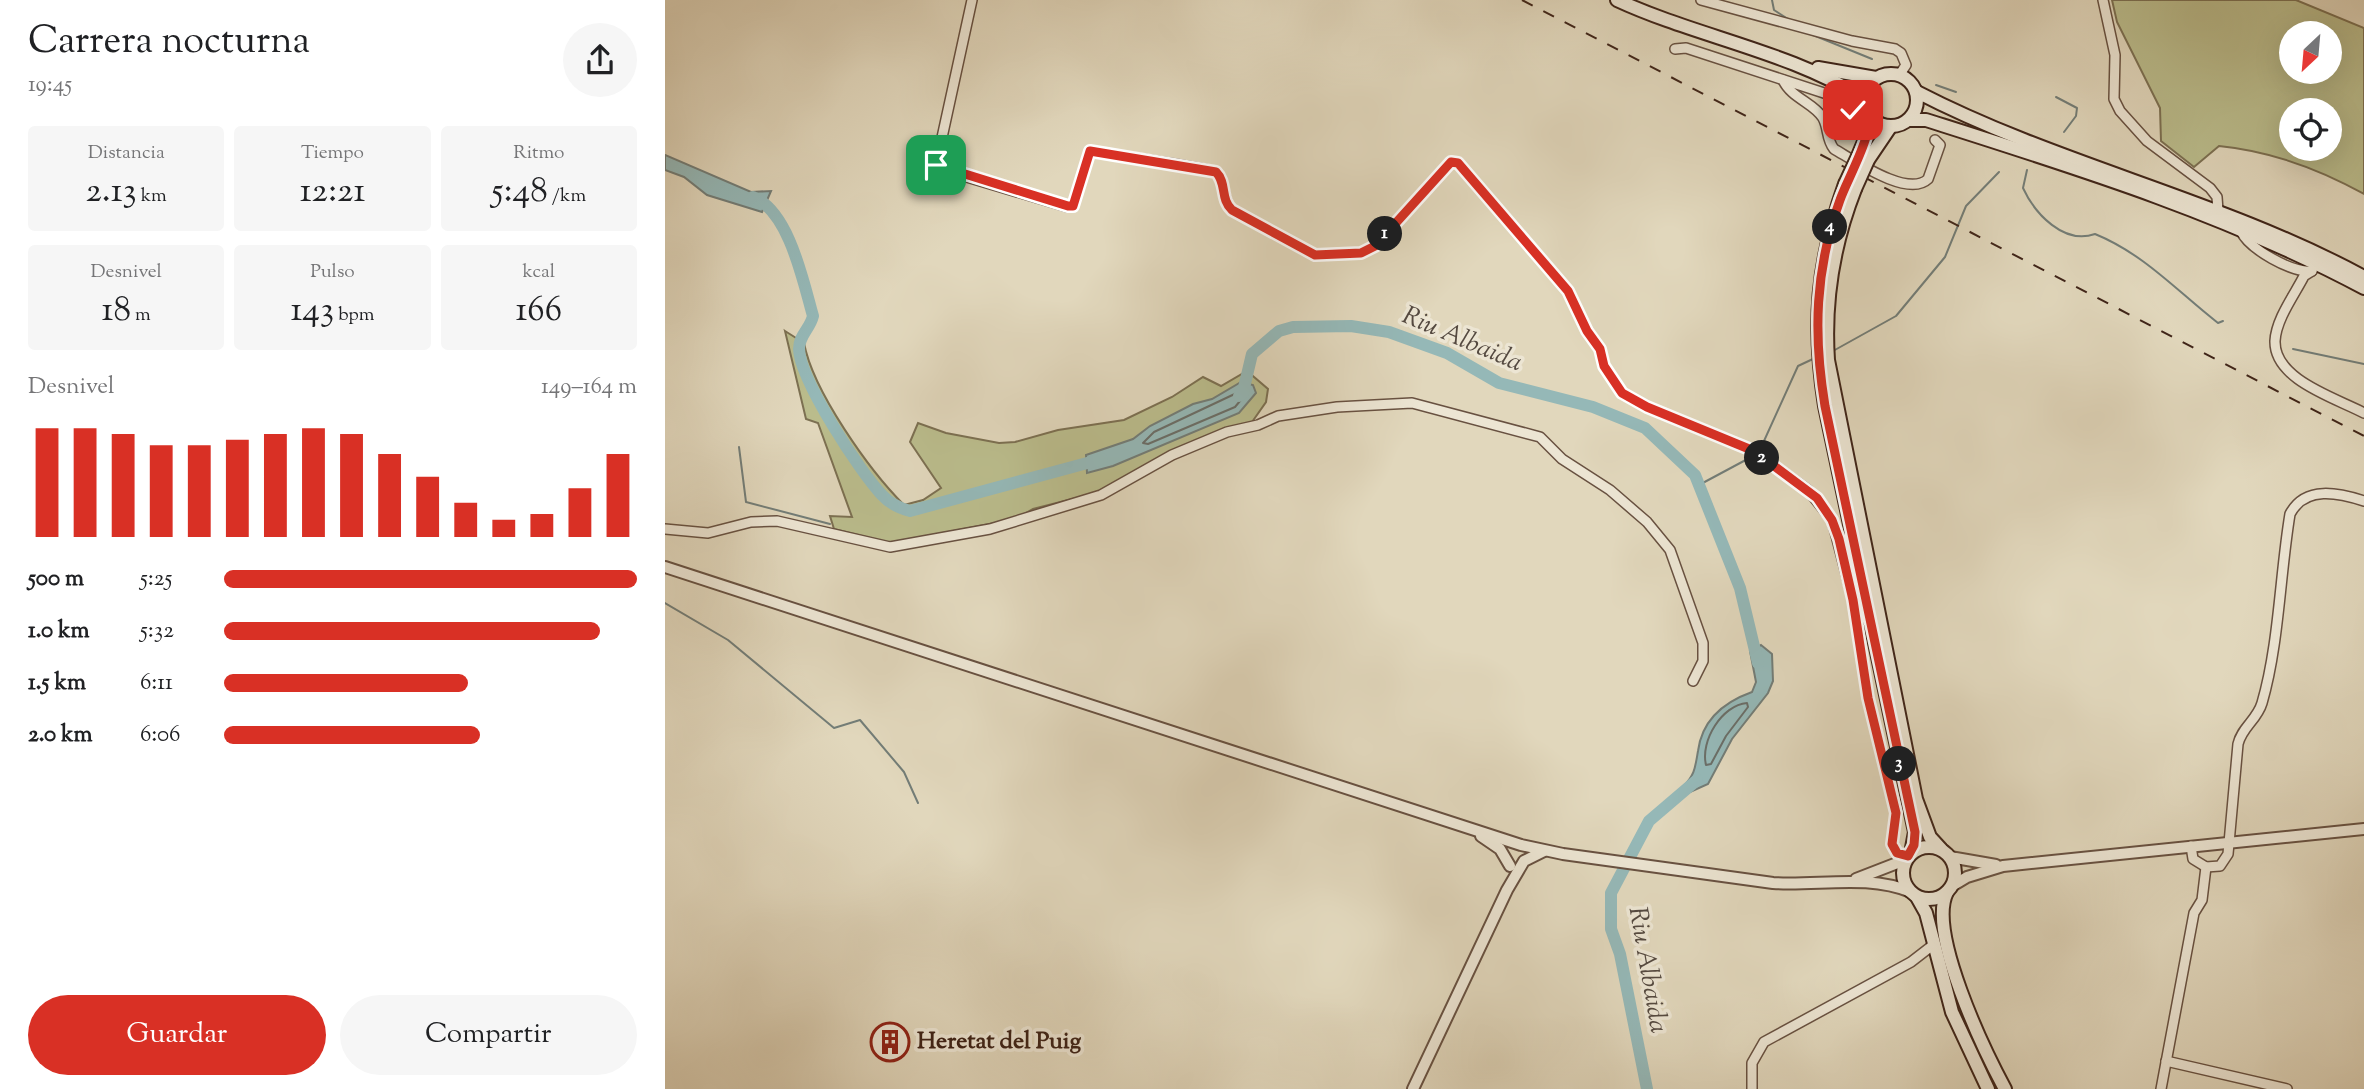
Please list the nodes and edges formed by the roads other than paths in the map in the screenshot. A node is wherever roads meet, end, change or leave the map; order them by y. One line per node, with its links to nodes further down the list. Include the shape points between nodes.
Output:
1 (971, 0): 33 (street, via 936,165 940,169 1073,206 1090,151 1182,164 1216,172 1232,210 1315,255 1335,257 1370,251 1451,162 1458,163 1568,291 1622,393 1757,454 1808,489 1832,520 1896,813 1892,844 1897,853)
2 (1616, 0): 6 (main road)
3 (1702, 0): 7 (street, via 1895,49 1906,65)
4 (2103, 0): 16 (street, via 2115,55 2114,99 2120,111 2147,141 2210,188 2217,197)
5 (1675, 50): 9 (street, via 1686,48)
6 (1791, 62): 8 (main road); 11 (main road, via 1841,83)
7 (1900, 75): 8 (main road); 10 (main road)
8 (1876, 78): 11 (main road, via 1870,83)
9 (1783, 80): 11 (street, via 1828,94 1853,110); 14 (street, via 1823,118 1834,149 1901,183 1914,186 1928,179 1940,145)
10 (1917, 92): 12 (main road, via 1917,107); 16 (main road)
11 (1867, 107): 13 (main road, via 1882,124); 15 (main road)
12 (1909, 120): 13 (main road); 17 (main road, via 1926,120 2068,165 2241,230)
13 (1891, 126): 15 (main road)
14 (1935, 140)
15 (1863, 158): 20 (main road, bridge, via 1824,253 1821,319)
16 (2218, 211): 18 (main road)
17 (2316, 267): 19 (main road); 21 (street, via 2304,276 2278,326 2277,355 2294,376)
18 (2364, 276)
19 (2364, 288)
20 (1830, 404): 32 (main road, via 1916,799 1930,837); 33 (main road, via 1915,832)
21 (2364, 413)
22 (2364, 500): 28 (street, via 2322,493 2298,503 2290,514 2264,697 2256,720 2244,729 2238,744)
23 (665, 529): 25 (street, via 708,533 777,521 890,547 990,529 1089,499 1182,451 1278,416 1412,403 1540,437 1562,459 1610,490 1647,522 1670,550 1703,643 1703,661)
24 (665, 567): 26 (street)
25 (1693, 681)
26 (1467, 827): 29 (street); 35 (street, via 1500,849)
27 (2364, 829): 28 (street)
28 (2229, 842): 30 (street); 37 (street, via 2224,862)
29 (1521, 845): 31 (street); 34 (street); 35 (street, via 1512,854)
30 (2191, 846): 36 (street); 37 (street, via 2193,859)
31 (1544, 851): 34 (street); 38 (street, via 1800,885)
32 (1945, 853): 33 (main road, via 1929,846); 36 (street); 39 (main road, via 1956,871)
33 (1908, 856): 38 (street); 41 (main road, via 1903,880)
34 (1524, 861): 40 (street)
35 (1510, 866): 40 (street)
36 (2003, 866): 39 (street, via 1967,877)
37 (2206, 867): 45 (street)
38 (1848, 881): 41 (street)
39 (1950, 889): 41 (main road, via 1933,899); 49 (main road, via 1942,912 1954,968 1974,1025)
40 (1507, 890): 46 (street)
41 (1914, 894): 42 (main road, via 1926,913)
42 (1933, 945): 43 (main road); 44 (street)
43 (1937, 961): 44 (street); 48 (main road, via 1961,1033)
44 (1911, 962): 47 (street, via 1764,1042 1752,1063)
45 (2167, 1061): 50 (street); 51 (street)
46 (1413, 1089)
47 (1752, 1089)
48 (1988, 1089)
49 (2005, 1089)
50 (2161, 1089)
51 (2287, 1089)

